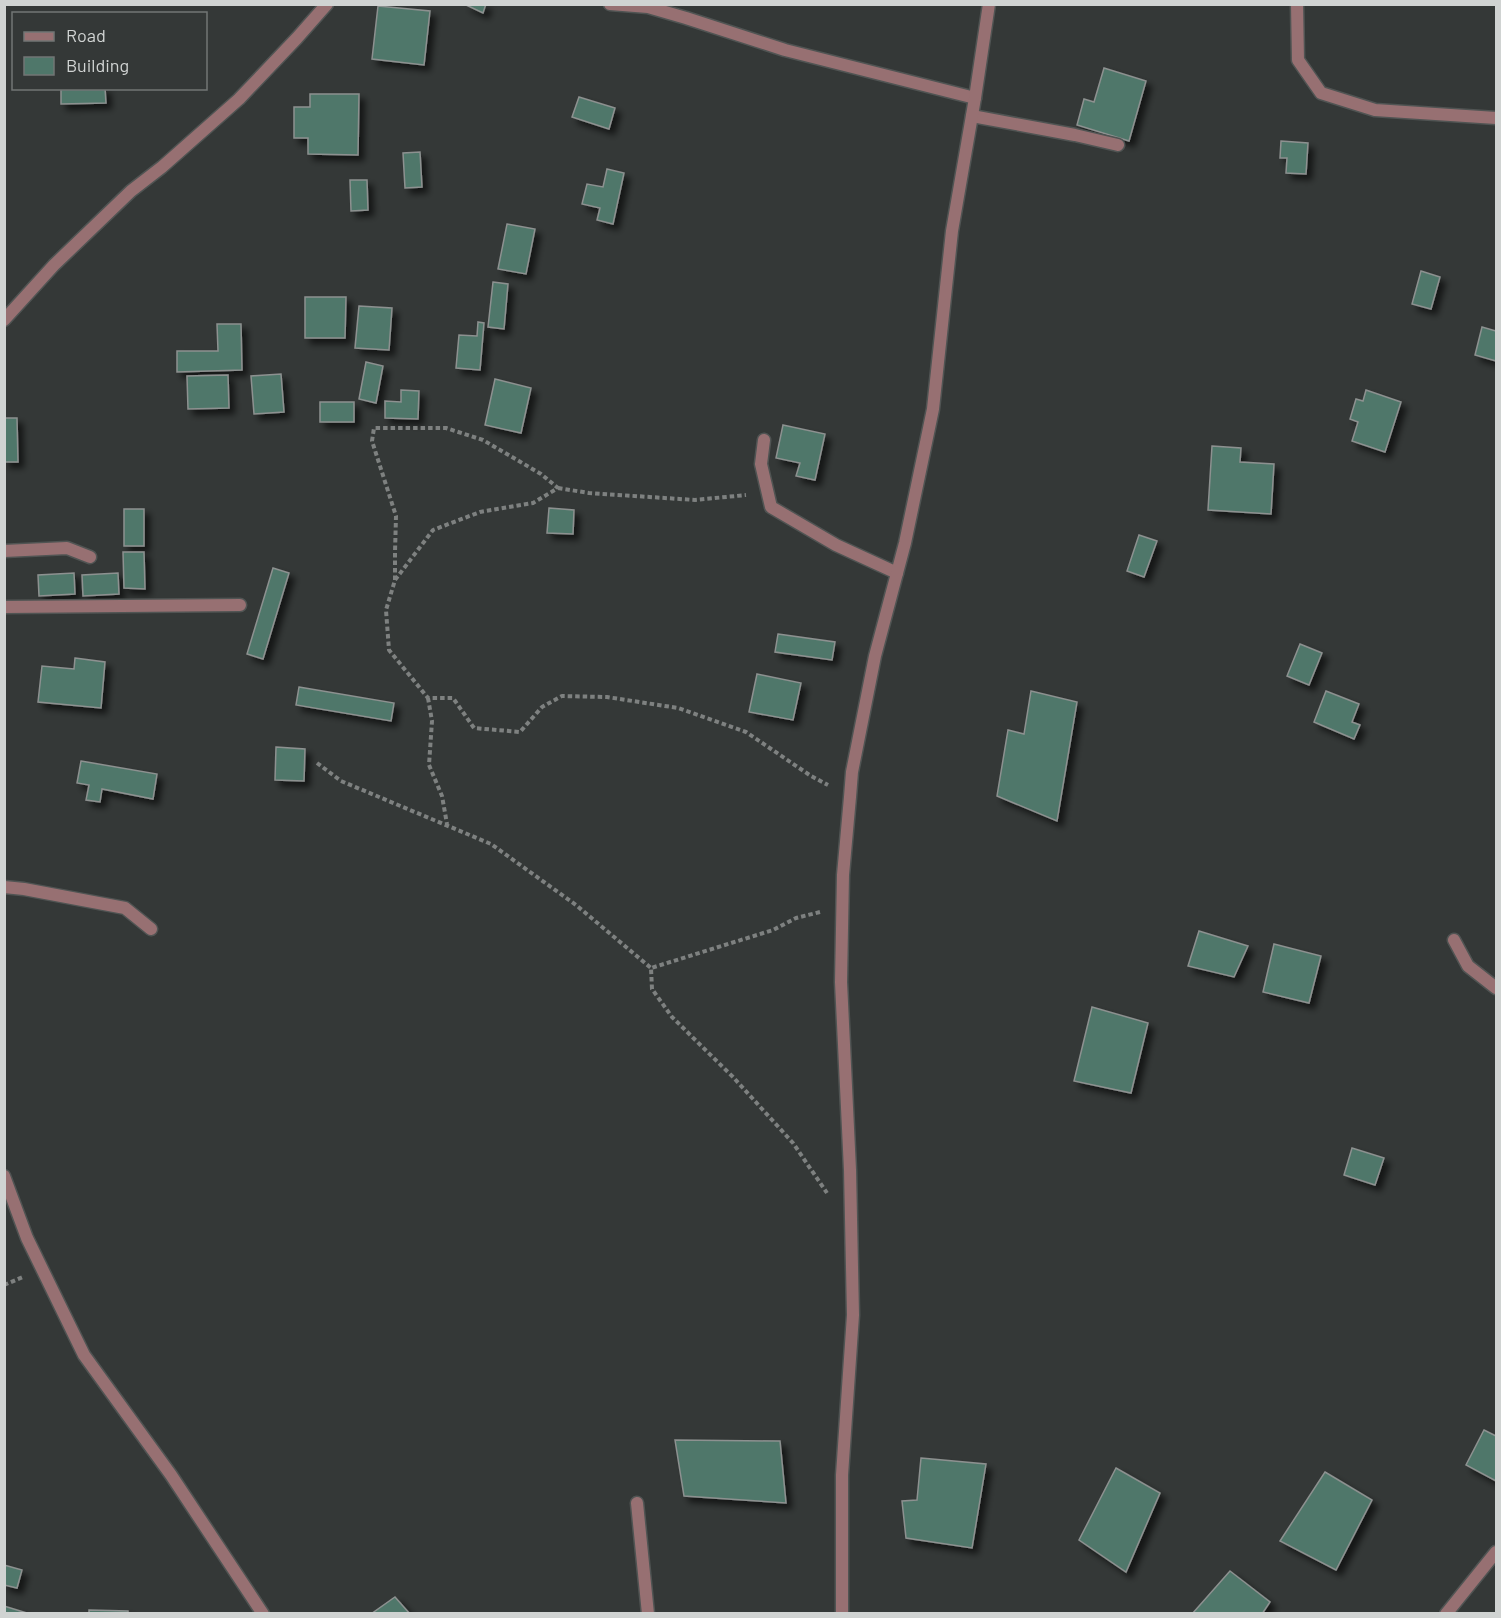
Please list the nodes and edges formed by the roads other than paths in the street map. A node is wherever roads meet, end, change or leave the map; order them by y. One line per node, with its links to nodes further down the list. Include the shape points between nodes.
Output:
1 (327, 4): 9 (street, via 239,99 131,191)
2 (610, 4): 5 (street, via 648,8 785,50)
3 (989, 4): 5 (street)
4 (1297, 4): 7 (street, via 1298,60 1321,93 1375,110)
5 (975, 98): 6 (street)
6 (972, 116): 8 (street); 13 (street, via 952,231 933,409)
7 (1497, 118)
8 (1118, 145)
9 (6, 317)
10 (764, 440): 13 (street, via 761,464 771,507 836,546)
11 (4, 551): 12 (street, via 67,548)
12 (90, 557)
13 (897, 573): 25 (street, via 875,656 852,772 843,875 841,982 853,1315 842,1475)
14 (240, 605): 15 (street)
15 (4, 607)
16 (4, 887): 17 (street, via 125,908)
17 (152, 929)
18 (1454, 940): 19 (street, via 1468,966)
19 (1497, 988)
20 (4, 1176): 23 (street, via 27,1238 84,1355 171,1474)
21 (638, 1503): 24 (street)
22 (1497, 1552): 26 (street)
23 (262, 1614)
24 (648, 1614)
25 (842, 1614)
26 (1446, 1614)

